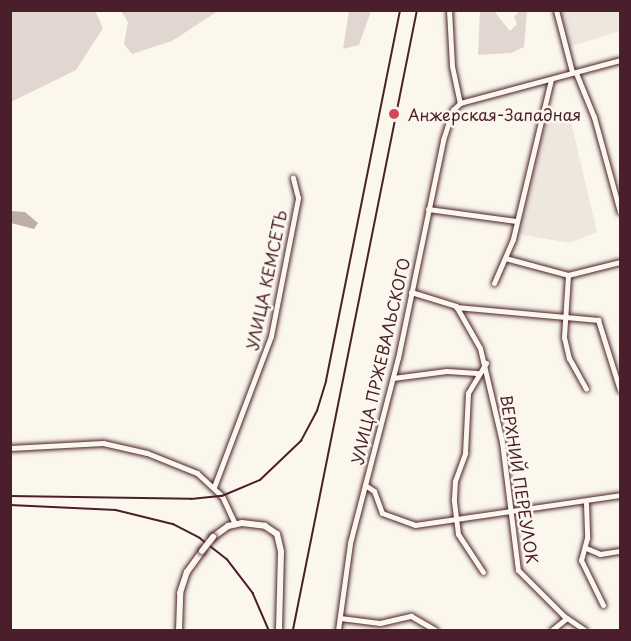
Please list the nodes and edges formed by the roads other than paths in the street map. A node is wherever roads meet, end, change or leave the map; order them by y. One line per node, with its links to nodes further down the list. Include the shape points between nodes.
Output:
1 (449, 10): 6 (street, via 452,66)
2 (556, 10): 4 (street)
3 (621, 60): 4 (street)
4 (574, 72): 5 (street); 9 (street, via 594,117)
5 (551, 80): 6 (street); 10 (street)
6 (460, 103): 8 (street, УЛИЦА ПРЖЕВАЛЬСКОГО, via 448,120)
7 (294, 178): 25 (street, УЛИЦА КЕМСЕТЬ, via 298,198 271,336)
8 (428, 209): 10 (street); 15 (street, УЛИЦА ПРЖЕВАЛЬСКОГО)
9 (621, 212)
10 (516, 221): 11 (street)
11 (506, 258): 13 (street, via 527,267); 14 (street)
12 (621, 262): 13 (street)
13 (568, 275): 17 (street)
14 (494, 283)
15 (411, 292): 16 (street); 20 (street, УЛИЦА ПРЖЕВАЛЬСКОГО)
16 (456, 307): 17 (street); 18 (street, ВЕРХНИЙ ПЕРЕУЛОК)
17 (564, 315): 21 (street, via 569,358); 22 (street, via 598,320)
18 (486, 363): 19 (street); 28 (street, ВЕРХНИЙ ПЕРЕУЛОК)
19 (477, 373): 20 (street, via 447,371); 29 (street, via 468,393 465,453 455,481)
20 (393, 378): 24 (street, УЛИЦА ПРЖЕВАЛЬСКОГО)
21 (586, 389)
22 (621, 390)
23 (10, 448): 25 (street, via 117,445 190,469)
24 (365, 485): 29 (street, via 374,491 382,513 392,519 415,525); 35 (street, УЛИЦА ПРЖЕВАЛЬСКОГО, via 350,543)
25 (212, 486): 30 (street)
26 (621, 495): 27 (street)
27 (586, 503): 28 (street); 31 (street)
28 (511, 513): 29 (street); 36 (street, ВЕРХНИЙ ПЕРЕУЛОК, via 518,570)
29 (457, 520): 33 (street, via 458,534)
30 (235, 524): 37 (main road, bridge, via 213,537 187,572 180,593); 38 (main road, via 265,526 279,538)
31 (586, 548): 32 (street, via 600,554); 34 (street, via 581,560)
32 (621, 551)
33 (483, 572)
34 (603, 605)
35 (339, 618): 39 (street, УЛИЦА ПРЖЕВАЛЬСКОГО); 40 (street, via 380,623 411,616)
36 (567, 618): 41 (street); 42 (street, ВЕРХНИЙ ПЕРЕУЛОК)
37 (179, 630)
38 (279, 630)
39 (338, 630)
40 (435, 630)
41 (552, 630)
42 (585, 630)

